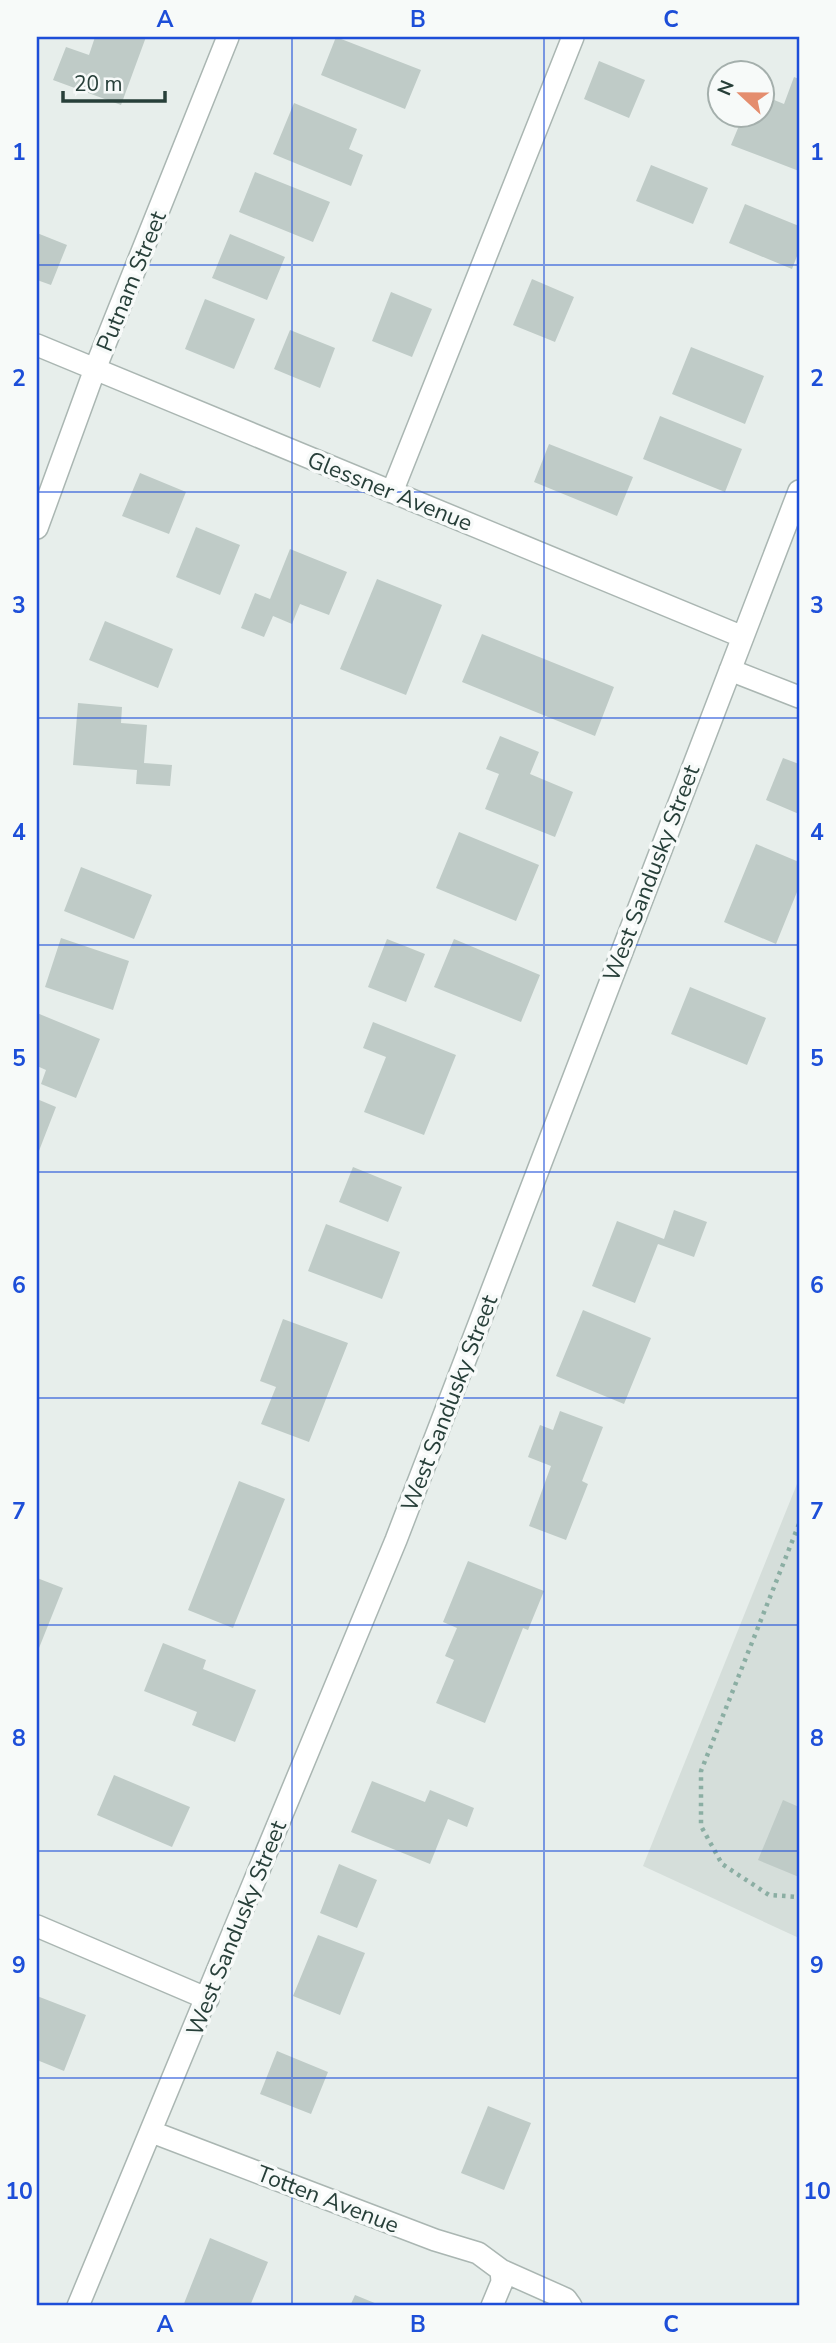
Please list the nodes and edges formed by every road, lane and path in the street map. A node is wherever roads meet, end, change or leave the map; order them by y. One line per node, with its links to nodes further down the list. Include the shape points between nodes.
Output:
1 (228, 37): 4 (street, Putnam Street)
2 (573, 37): 6 (street)
3 (37, 345): 4 (street, Glessner Avenue)
4 (95, 369): 6 (street, Glessner Avenue); 7 (street, Putnam Street)
5 (799, 491): 8 (street, West Sandusky Street)
6 (392, 492): 8 (street, Glessner Avenue)
7 (37, 528)
8 (743, 637): 9 (street, West Sandusky Street)
9 (730, 670): 10 (street); 14 (street, West Sandusky Street, via 396,1540)
10 (799, 698)
11 (799, 1524): 12 (path, via 701,1771 701,1826 722,1864 769,1895)
12 (799, 1897)
13 (37, 1926): 14 (street)
14 (208, 1999): 15 (street, West Sandusky Street)
15 (152, 2132): 16 (street, Totten Avenue, via 478,2253); 17 (street, West Sandusky Street)
16 (501, 2270): 18 (street, via 502,2282); 19 (street, Totten Avenue, via 566,2298)
17 (78, 2306)
18 (492, 2306)
19 (571, 2306)

